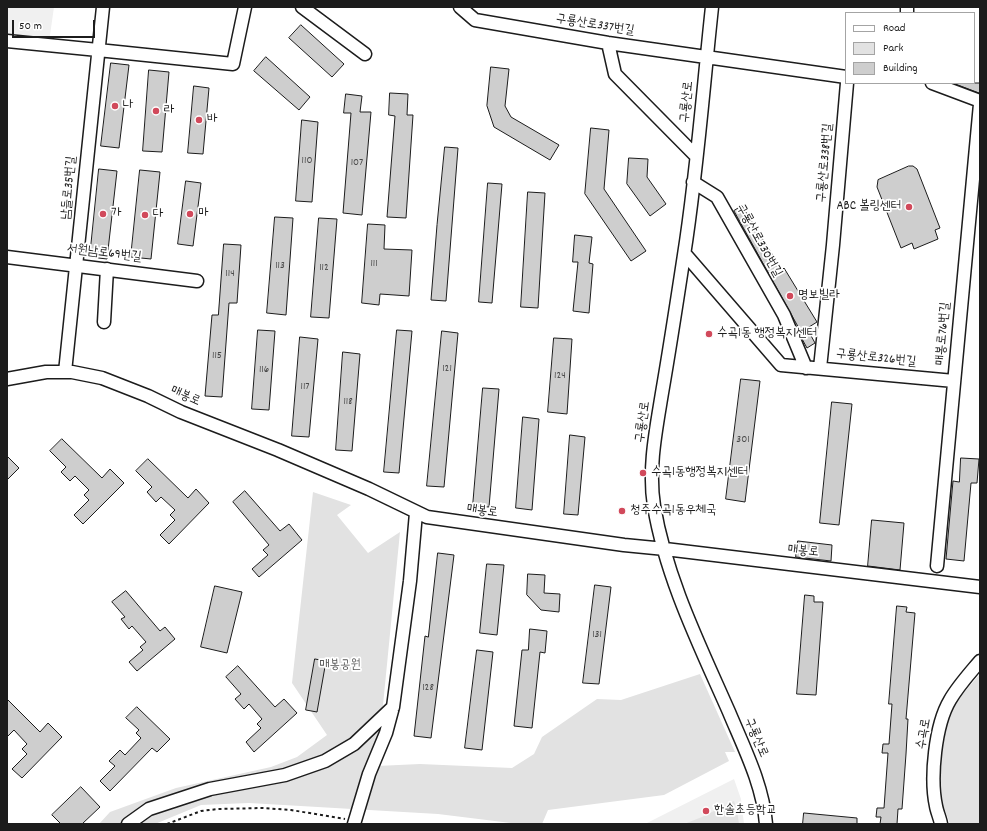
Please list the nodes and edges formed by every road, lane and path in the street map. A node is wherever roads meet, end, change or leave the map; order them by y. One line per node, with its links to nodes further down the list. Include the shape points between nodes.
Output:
1 (103, 7): 8 (street, 남들로35번길)
2 (245, 7): 8 (street, via 233,64)
3 (302, 7): 9 (street)
4 (460, 7): 7 (street, 구룡산로337번길, via 475,20)
5 (712, 7): 10 (street, 구룡산로)
6 (7, 42): 8 (street)
7 (608, 42): 10 (street, 구룡산로337번길); 16 (street, via 615,74)
8 (98, 50): 21 (street, 남들로35번길)
9 (365, 54)
10 (707, 56): 11 (street); 16 (street, 구룡산로)
11 (845, 77)
12 (848, 84): 18 (street, 구룡산로338번길)
13 (935, 84): 14 (street)
14 (980, 101)
15 (980, 104): 29 (street, 매봉로76번길)
16 (696, 156): 17 (street, 구룡산로)
17 (693, 182): 19 (street, 구룡산로); 25 (street, 구룡산로330번길, via 717,197 784,315)
18 (833, 244): 26 (street, 구룡산로326번길)
19 (684, 254): 25 (street, 구룡산로326번길, via 781,365); 31 (street, 구룡산로, via 652,469 654,505)
20 (7, 257): 21 (street, 서원남로69번길)
21 (77, 265): 22 (street, 서원남로69번길); 27 (street, 남들로35번길)
22 (108, 269): 23 (street, 서원남로69번길); 24 (street)
23 (197, 281)
24 (104, 322)
25 (806, 368): 26 (street, 구룡산로326번길)
26 (820, 368): 29 (street, 구룡산로326번길)
27 (65, 372): 28 (street, 매봉로, via 46,372); 30 (street, 매봉로, via 102,378 148,396 369,489)
28 (7, 379)
29 (954, 381): 32 (street, 매봉로76번길)
30 (416, 513): 31 (street, 매봉로, via 427,518); 35 (street, via 410,581)
31 (665, 549): 33 (street, 매봉로); 39 (street, 구룡산로, via 689,620 760,789)
32 (937, 566)
33 (980, 587)
34 (980, 661): 40 (street, 수곡로, via 950,700 943,715 934,782 936,806)
35 (393, 706): 36 (street); 37 (street, via 354,744 325,761 285,775 210,789 148,809)
36 (354, 822): 38 (path, via 291,810 244,808 201,811)
37 (128, 824)
38 (167, 824)
39 (766, 824)
40 (942, 824)

